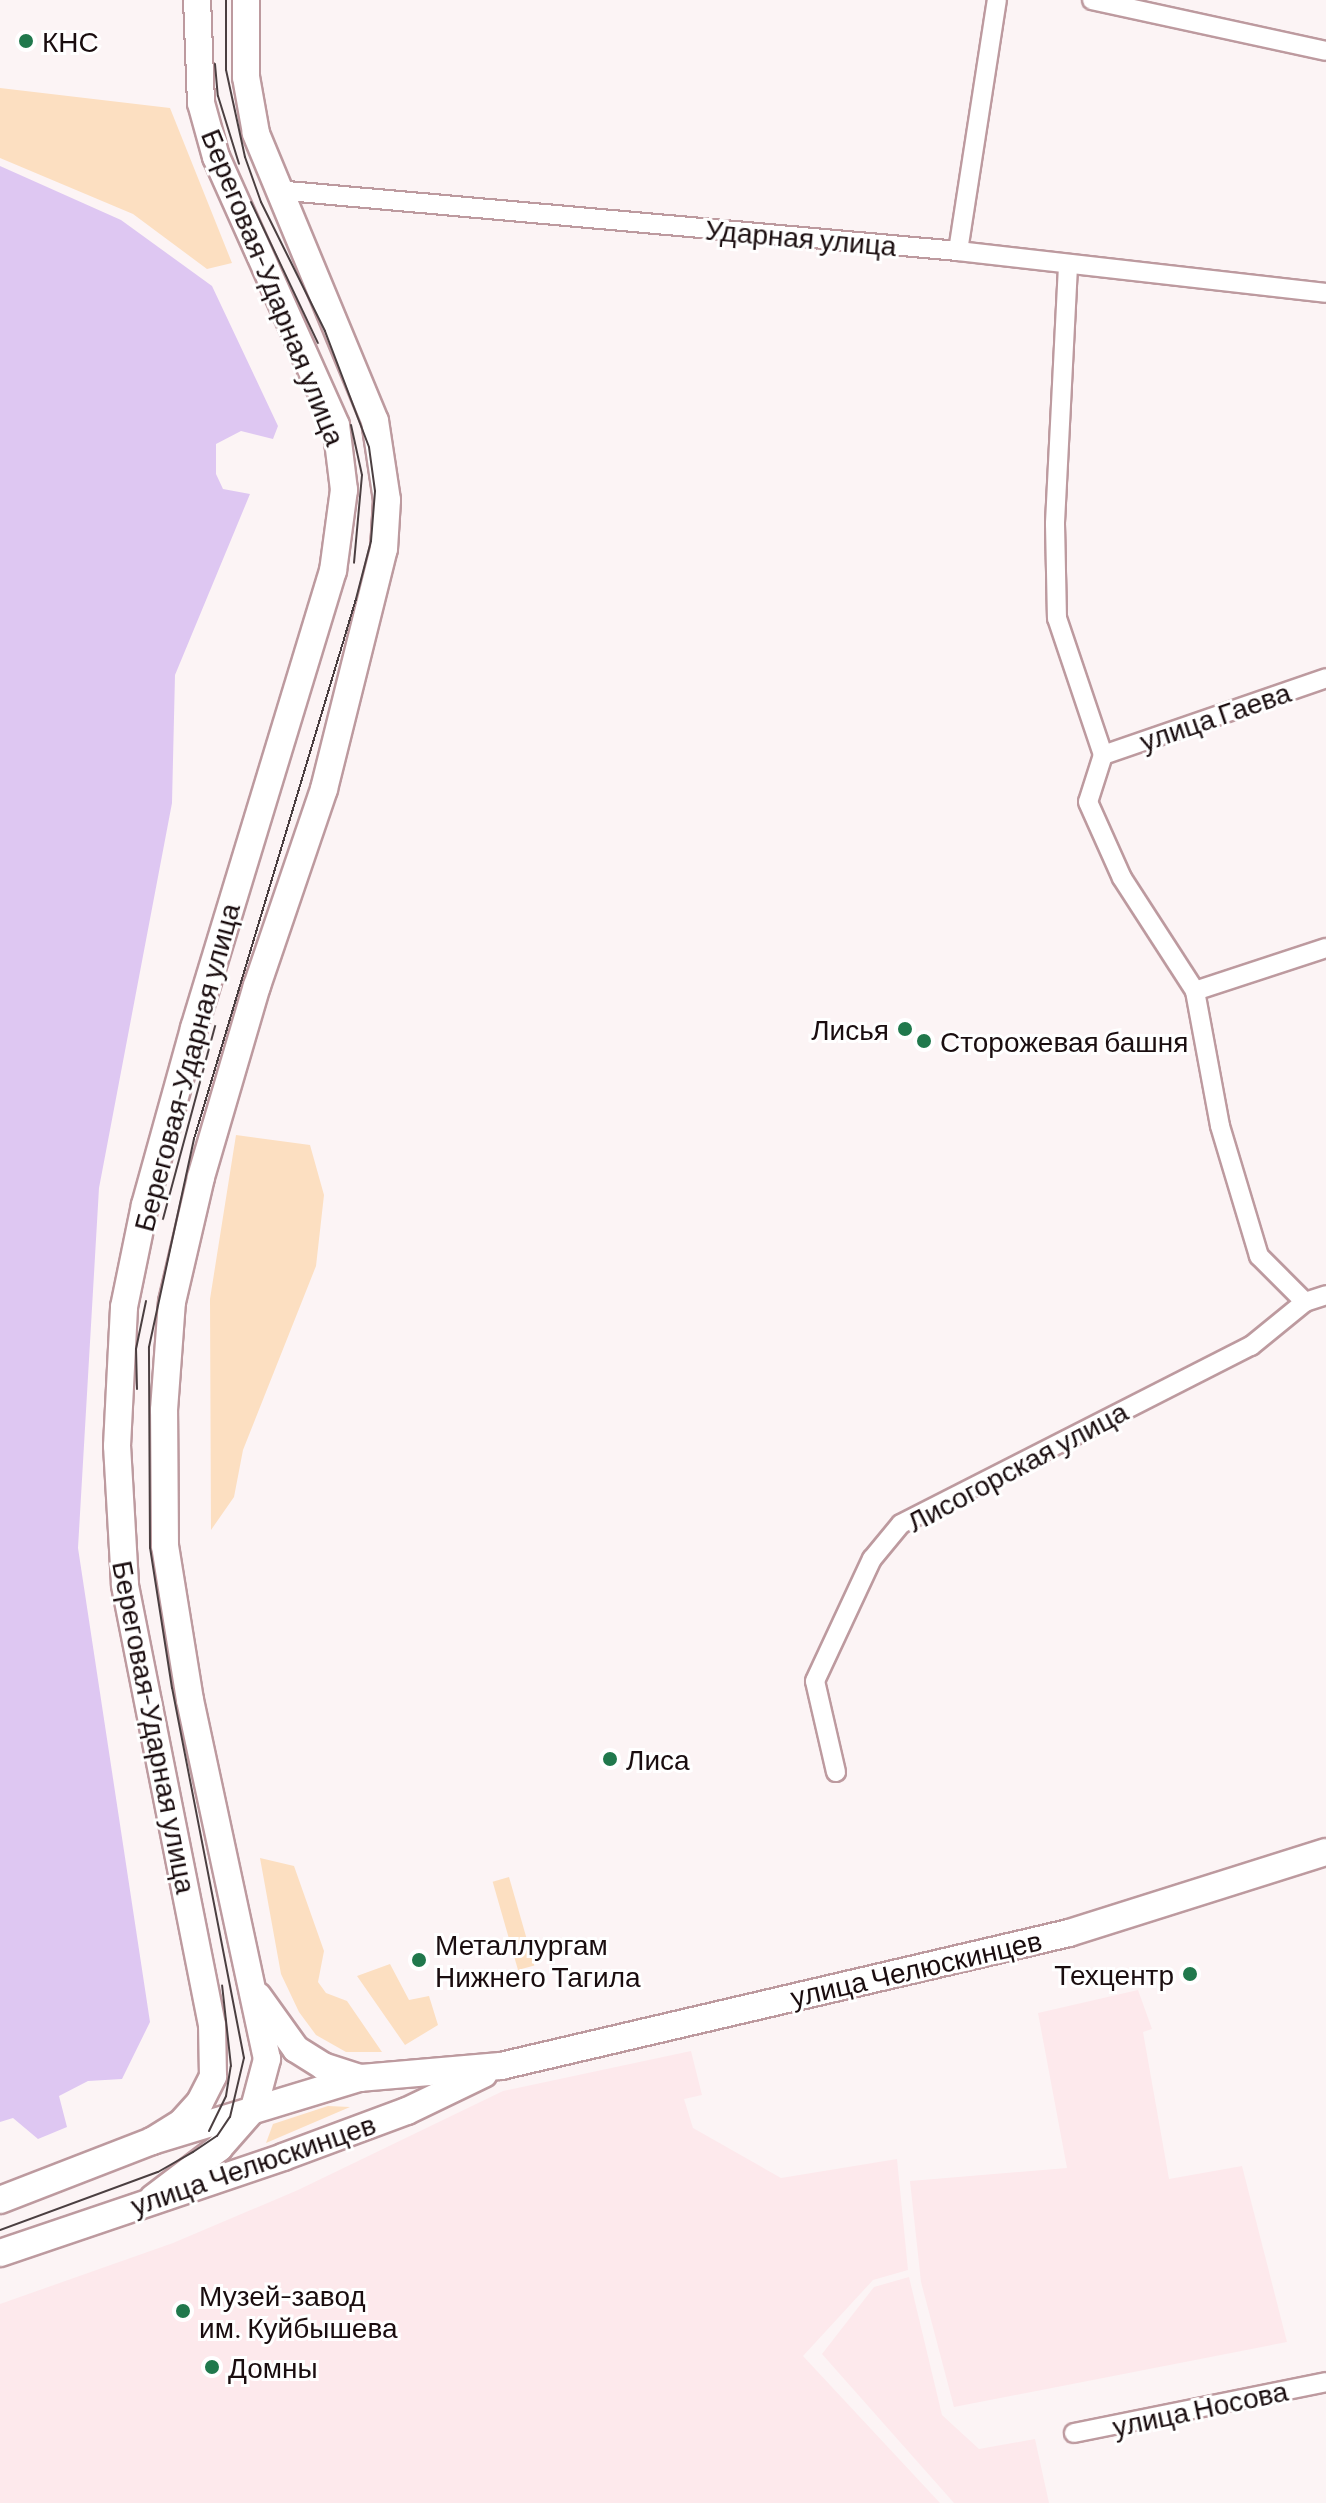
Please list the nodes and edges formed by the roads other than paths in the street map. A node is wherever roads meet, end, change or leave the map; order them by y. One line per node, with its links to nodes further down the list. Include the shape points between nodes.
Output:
1 (197, 0): 22 (main road, Береговая-Ударная улица, via 201,103 216,157 336,425 344,490 333,571 194,1028 145,1205 124,1307 117,1446 125,1584 212,2025 213,2076 200,2102 182,2122)
2 (246, 0): 6 (main road, Береговая-Ударная улица, via 249,105)
3 (997, 0): 7 (street)
4 (1092, 0): 5 (street)
5 (1326, 51)
6 (276, 190): 7 (street, Ударная улица); 18 (main road, Береговая-Ударная улица, via 375,421 387,500 384,549 324,789 257,986 201,1177 167,1349 165,1546 190,1700)
7 (958, 251): 8 (street, Ударная улица)
8 (1068, 266): 9 (street, Ударная улица); 11 (street, via 1055,524 1057,618)
9 (1326, 293)
10 (1326, 678): 11 (street, улица Гаева)
11 (1103, 755): 13 (street, via 1088,802 1122,878)
12 (1326, 948): 13 (street)
13 (1195, 991): 15 (street, via 1220,1126 1259,1256)
14 (1326, 1295): 15 (street, Лисогорская улица)
15 (1305, 1302): 16 (street, Лисогорская улица, via 1251,1346 901,1524 872,1559 815,1681)
16 (836, 1772)
17 (1326, 1852): 19 (main road, улица Челюскинцев, via 1069,1933)
18 (253, 1989): 20 (main road, Береговая-Ударная улица, via 296,2049 323,2066); 21 (main road, Береговая-Ударная улица, via 267,2059)
19 (501, 2066): 20 (main road, улица Челюскинцев); 23 (main road, улица Челюскинцев, via 407,2111)
20 (360, 2078): 21 (main road, улица Челюскинцев)
21 (254, 2108): 22 (main road, улица Челюскинцев); 23 (main road, Береговая-Ударная улица, via 219,2148)
22 (152, 2141): 24 (main road, улица Челюскинцев)
23 (153, 2198): 25 (main road, улица Челюскинцев)
24 (0, 2200)
25 (0, 2253)
26 (1326, 2382): 27 (street, улица Носова)
27 (1074, 2433)

